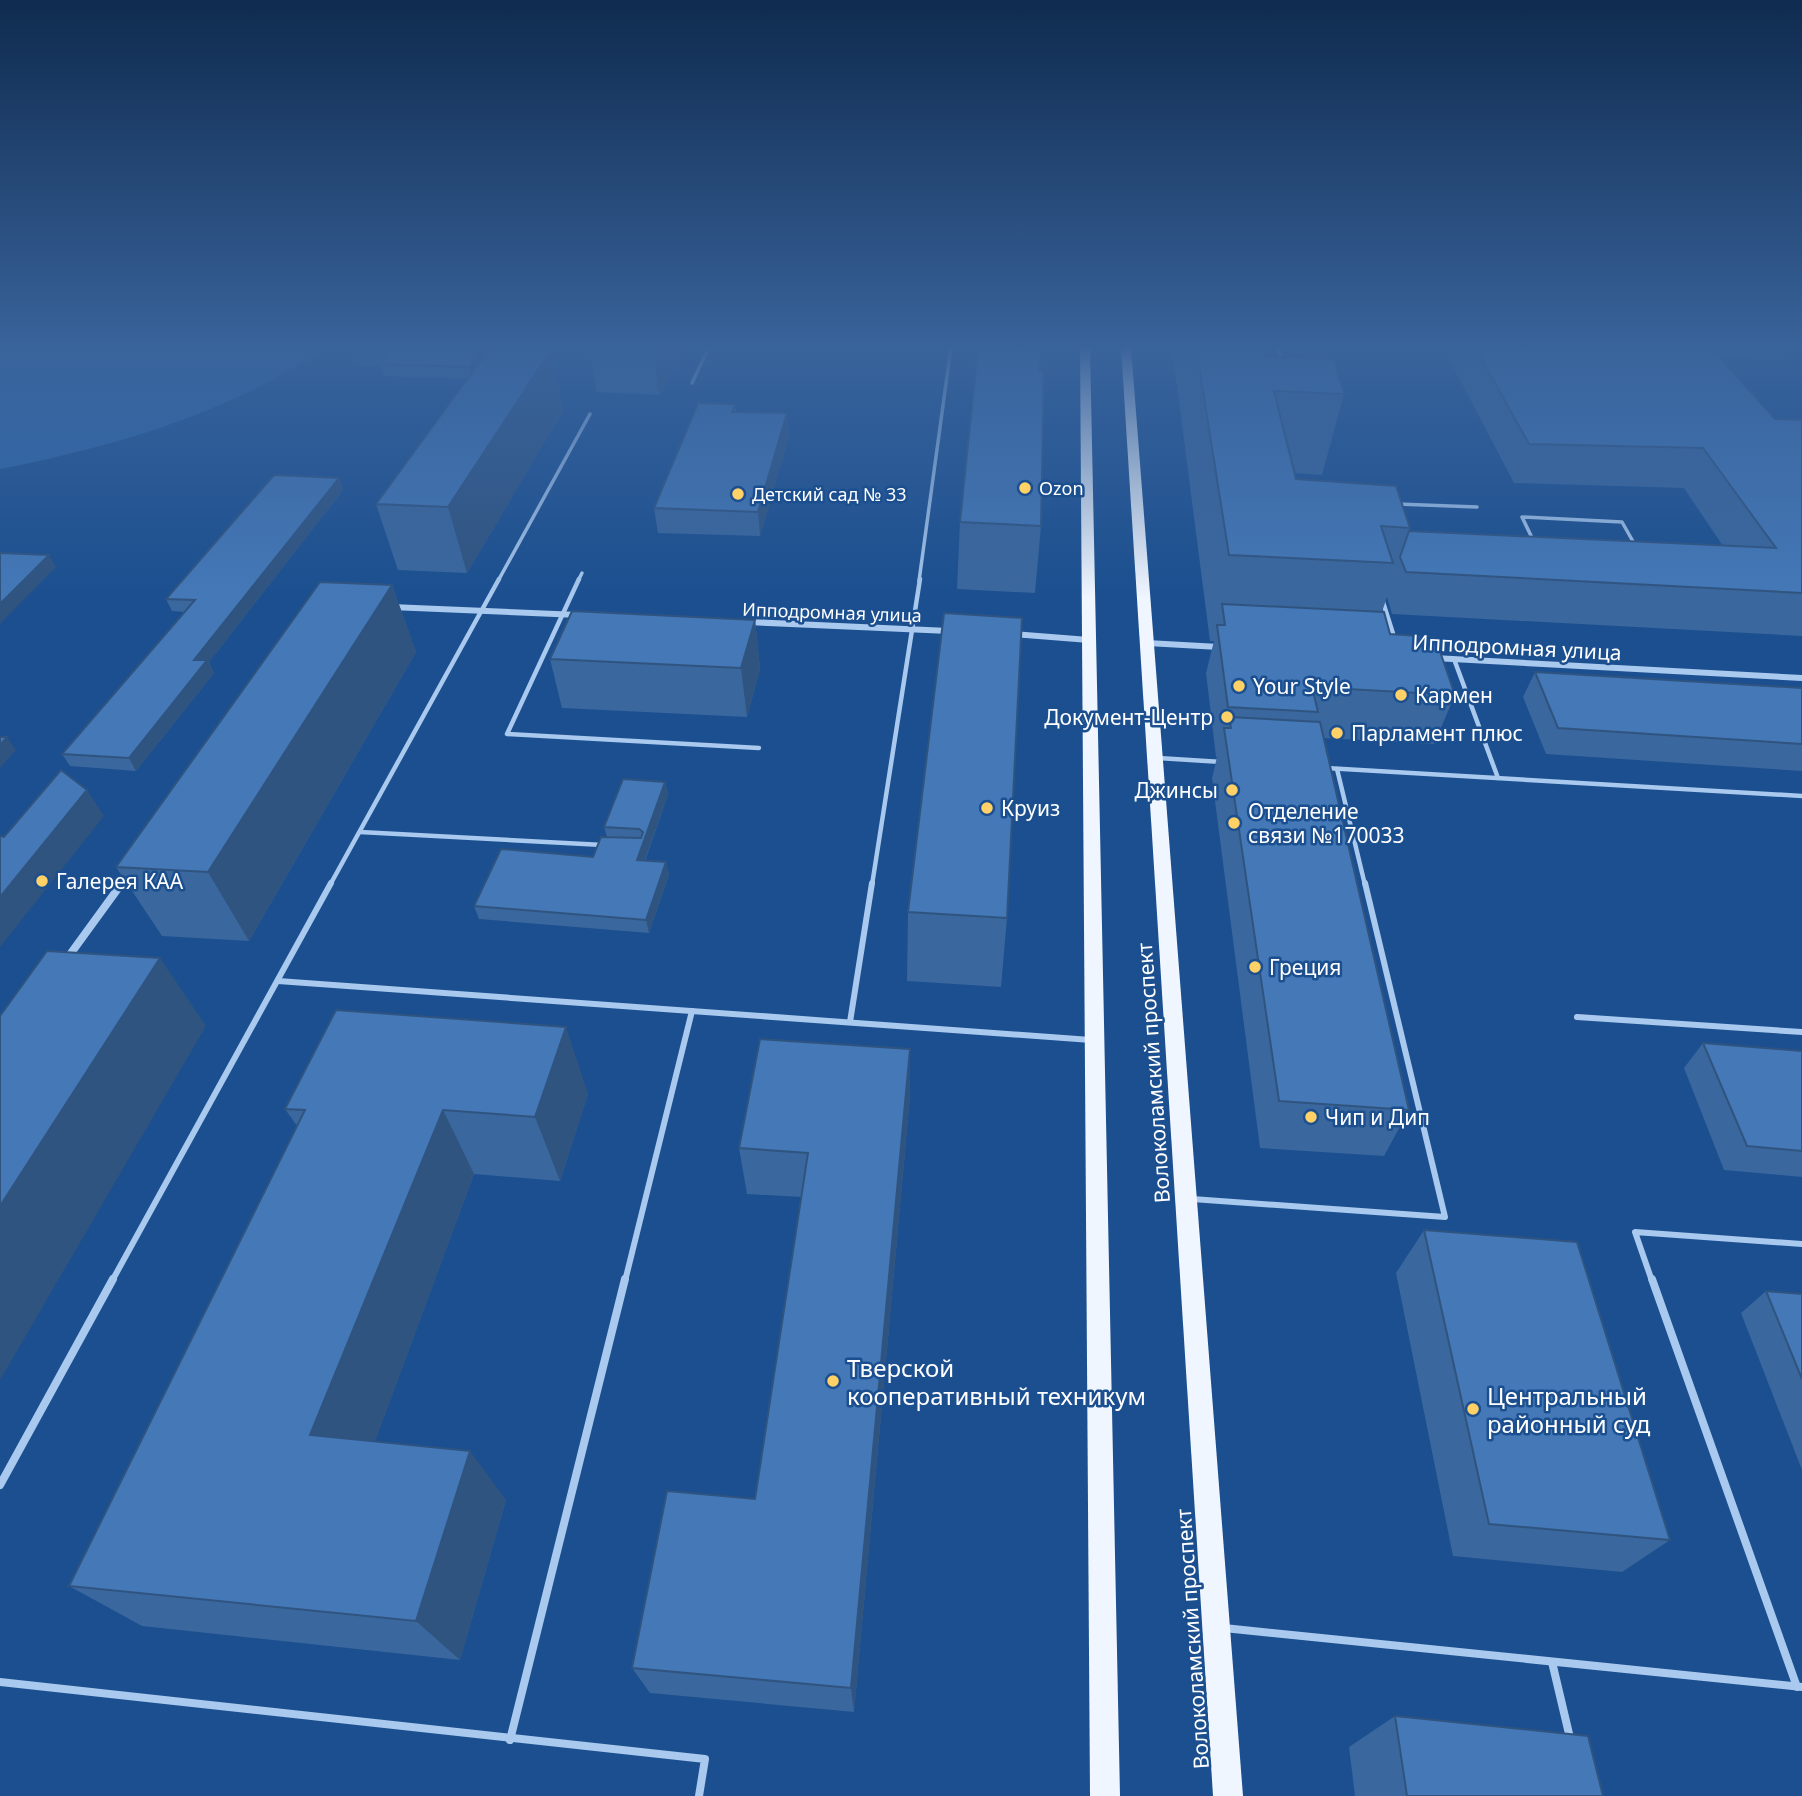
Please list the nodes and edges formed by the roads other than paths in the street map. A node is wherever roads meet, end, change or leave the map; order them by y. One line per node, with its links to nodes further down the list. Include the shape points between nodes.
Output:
1 (581, 431): 12 (lane)
2 (940, 431): 16 (lane)
3 (1086, 431): 19 (main road)
4 (1132, 431): 20 (main road, Волоколамский проспект)
5 (1390, 503): 6 (lane)
6 (1477, 507)
7 (1537, 547): 8 (lane, via 1522,517 1622,522)
8 (1640, 552)
9 (582, 573): 13 (lane)
10 (1381, 596): 21 (lane)
11 (379, 607): 12 (street)
12 (481, 611): 13 (street); 33 (lane)
13 (564, 615): 14 (street); 26 (lane, via 507,734)
14 (592, 616)
15 (745, 622): 16 (street, Ипподромная улица)
16 (913, 629): 17 (street, Ипподромная улица); 40 (lane)
17 (954, 631)
18 (1008, 633): 19 (street)
19 (1089, 640): 42 (main road)
20 (1147, 643): 22 (street); 27 (main road, Волоколамский проспект)
21 (1396, 644)
22 (1234, 647)
23 (1427, 658): 24 (street, Ипподромная улица)
24 (1454, 659): 25 (street, Ипподромная улица); 31 (lane)
25 (1802, 678)
26 (759, 748)
27 (1155, 758): 28 (lane); 43 (main road, Волоколамский проспект)
28 (1229, 763)
29 (1324, 768): 30 (lane)
30 (1337, 769): 31 (lane); 43 (lane, via 1445,1217)
31 (1498, 778): 32 (lane)
32 (1802, 796)
33 (360, 832): 34 (lane); 37 (lane)
34 (614, 846)
35 (138, 861): 36 (street)
36 (57, 973)
37 (278, 981): 38 (lane); 45 (lane)
38 (692, 1011): 40 (lane); 50 (lane)
39 (1577, 1017): 41 (lane)
40 (850, 1022): 42 (lane)
41 (1802, 1032)
42 (1094, 1040): 53 (main road)
43 (1186, 1199): 46 (main road, Волоколамский проспект)
44 (1802, 1244): 49 (lane, via 1635,1232)
45 (0, 1485)
46 (1216, 1628): 47 (lane); 54 (main road, Волоколамский проспект)
47 (1552, 1662): 49 (lane); 51 (lane)
48 (0, 1682): 50 (lane)
49 (1799, 1687)
50 (510, 1740): 52 (lane, via 705,1759)
51 (1571, 1742)
52 (699, 1796)
53 (1105, 1796)
54 (1228, 1796)

